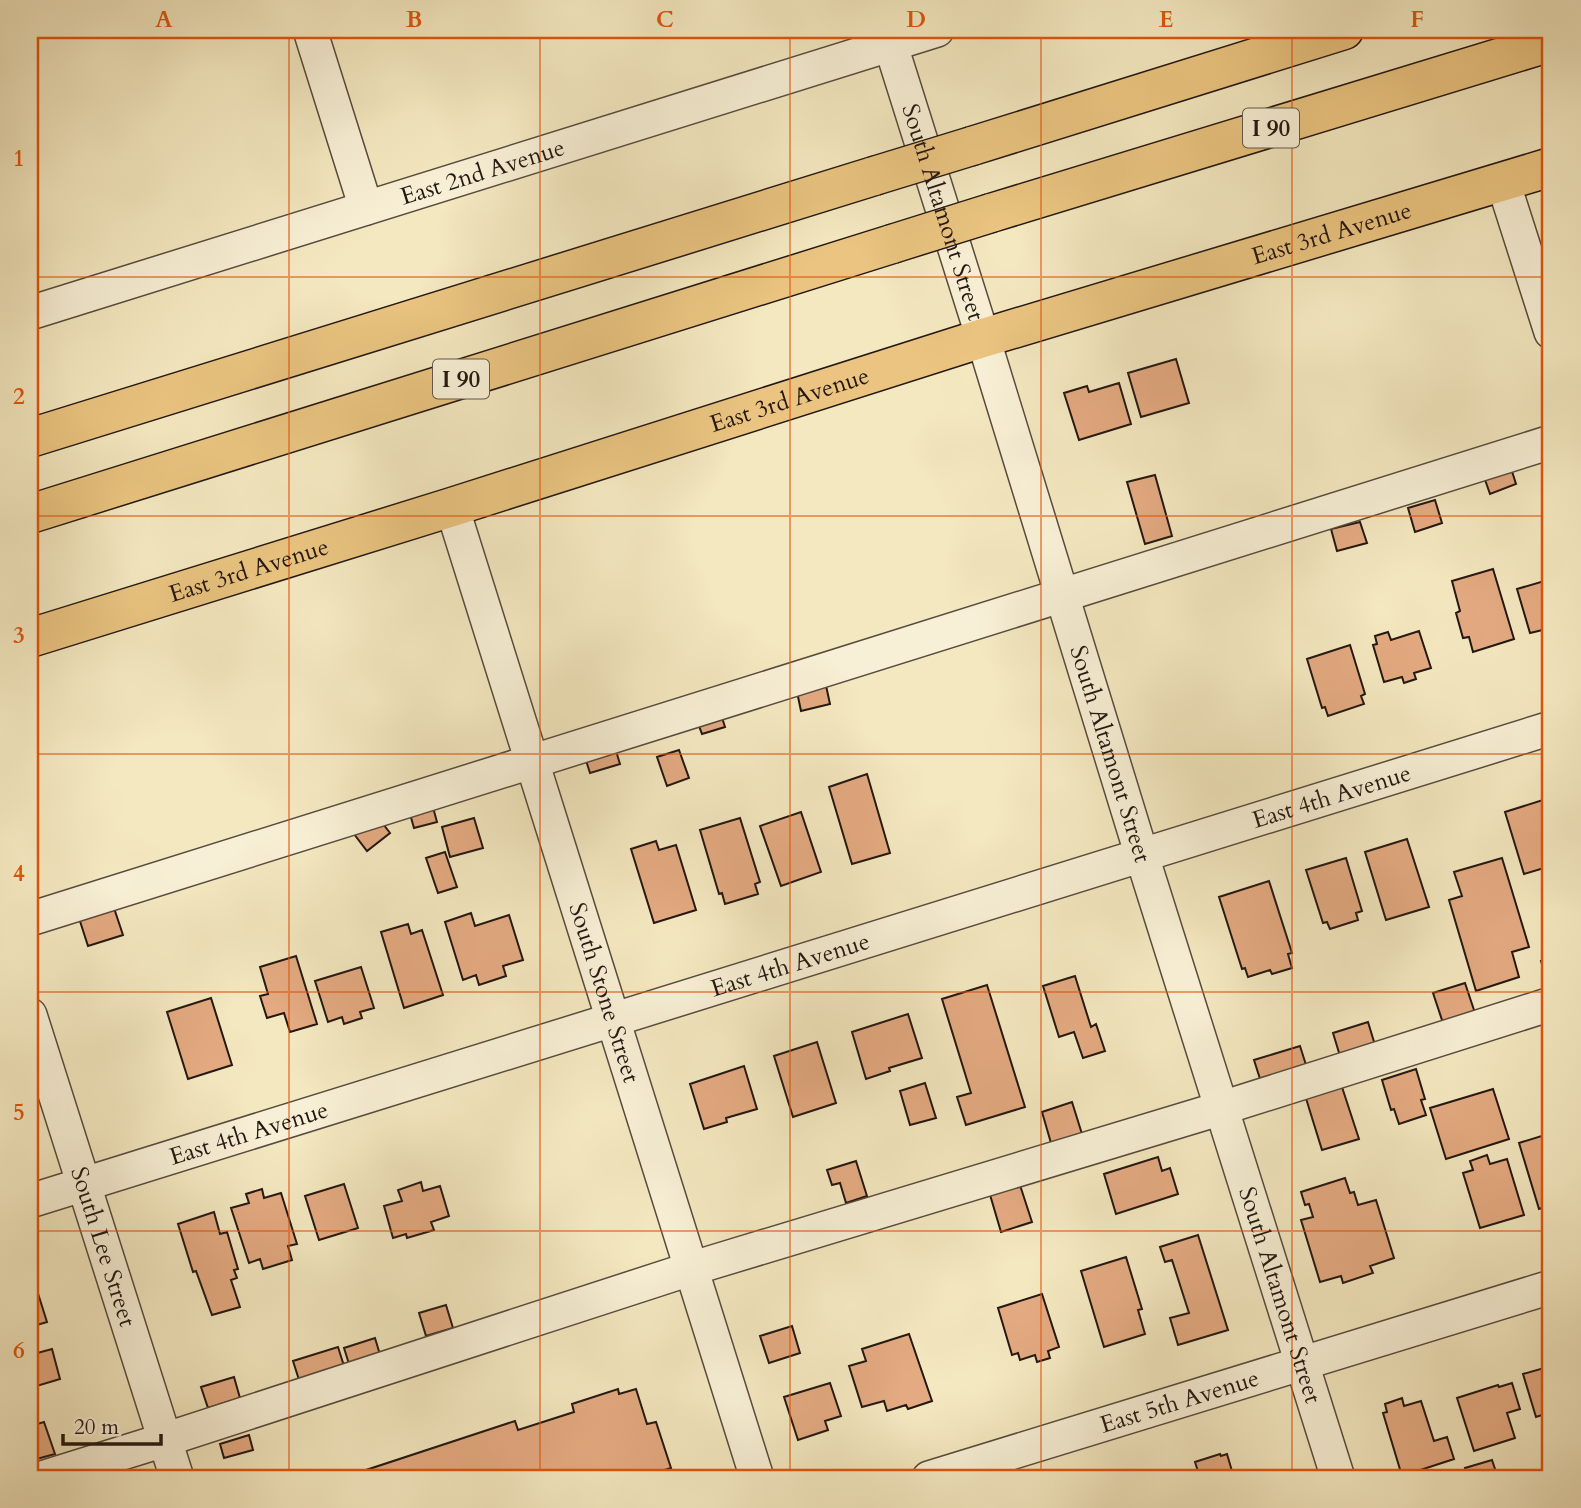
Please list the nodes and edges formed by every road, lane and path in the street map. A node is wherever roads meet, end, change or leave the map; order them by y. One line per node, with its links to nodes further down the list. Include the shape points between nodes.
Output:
1 (310, 30): 8 (street)
2 (937, 30): 4 (street, East 2nd Avenue)
3 (1344, 30): 12 (main road, bridge)
4 (888, 37): 8 (street, East 2nd Avenue); 11 (street, South Altamont Street)
5 (1551, 42): 15 (main road, I 90, bridge)
6 (1551, 167): 7 (main road, East 3rd Avenue)
7 (1503, 182): 10 (street); 11 (main road, East 3rd Avenue)
8 (366, 208): 9 (street, East 2nd Avenue)
9 (30, 313)
10 (1551, 332)
11 (983, 338): 14 (main road, East 3rd Avenue); 16 (street, South Altamont Street)
12 (30, 438)
13 (1551, 442): 16 (street)
14 (452, 507): 17 (main road, East 3rd Avenue); 19 (street, South Stone Street)
15 (30, 514)
16 (1063, 596): 19 (street); 20 (street, South Altamont Street)
17 (30, 638)
18 (1551, 728): 20 (street, East 4th Avenue)
19 (533, 761): 21 (street); 24 (street, South Stone Street)
20 (1142, 856): 24 (street, East 4th Avenue); 25 (street, South Altamont Street)
21 (30, 919)
22 (1551, 1004): 25 (street)
23 (30, 1015): 26 (street, South Lee Street)
24 (613, 1019): 26 (street, East 4th Avenue); 28 (street, South Stone Street)
25 (1222, 1108): 28 (street); 30 (street, South Altamont Street)
26 (83, 1184): 27 (street, East 4th Avenue); 31 (street, South Lee Street)
27 (30, 1201)
28 (690, 1269): 31 (street); 34 (street, South Stone Street)
29 (1551, 1287): 30 (street, East 5th Avenue)
30 (1303, 1363): 35 (street, East 5th Avenue); 36 (street, South Altamont Street)
31 (164, 1440): 32 (street); 33 (street, South Lee Street)
32 (42, 1478)
33 (177, 1478)
34 (757, 1478)
35 (929, 1478)
36 (1338, 1478)

